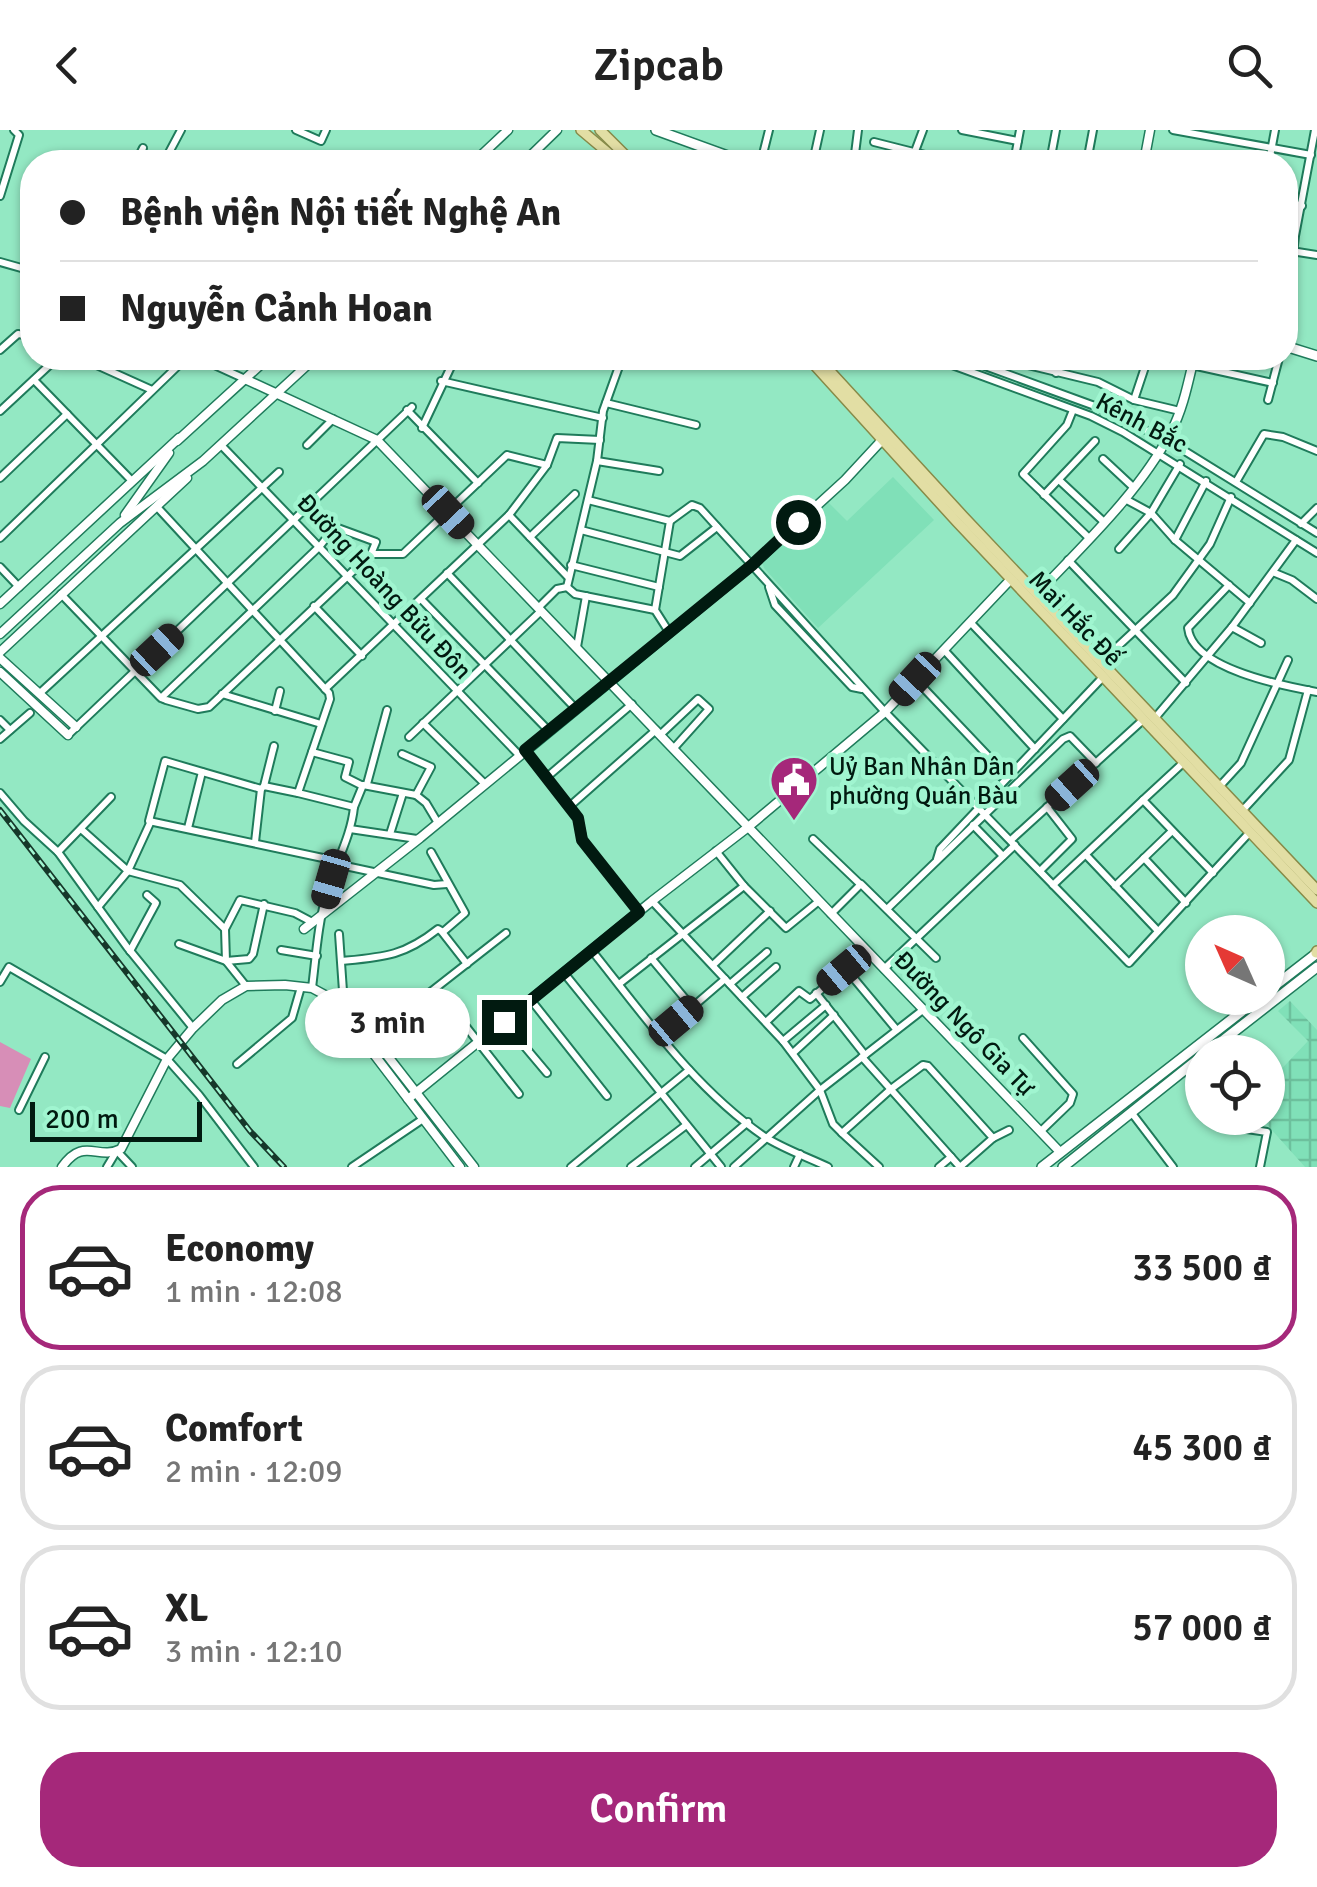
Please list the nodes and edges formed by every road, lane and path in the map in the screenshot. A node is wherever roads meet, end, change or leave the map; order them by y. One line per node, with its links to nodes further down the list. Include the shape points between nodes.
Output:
1 (14, 130): 30 (street, via 19,135)
2 (296, 130): 3 (street, via 322,141)
3 (326, 130)
4 (508, 130): 20 (street)
5 (557, 130): 21 (street)
6 (581, 130): 22 (main road)
7 (600, 130): 23 (main road)
8 (656, 130): 24 (main road)
9 (962, 130): 17 (street)
10 (1020, 130): 17 (street)
11 (1173, 130): 15 (street)
12 (1236, 130): 16 (street)
13 (1275, 130): 19 (street)
14 (1315, 130): 29 (street)
15 (1205, 132): 16 (street)
16 (1234, 140): 19 (street)
17 (1018, 141): 26 (street)
18 (874, 142): 25 (street)
19 (1272, 148): 27 (street)
20 (487, 150)
21 (540, 150)
22 (601, 150)
23 (620, 150)
24 (711, 150)
25 (906, 150)
26 (1016, 150)
27 (1283, 150)
28 (1298, 153): 29 (street)
29 (1312, 155): 32 (street)
30 (0, 196)
31 (1298, 205): 32 (street)
32 (1302, 206): 33 (street)
33 (1298, 223)
34 (20, 334): 35 (street)
35 (0, 350)
36 (44, 370): 58 (street)
37 (108, 370): 62 (street)
38 (173, 370): 62 (street)
39 (225, 370): 57 (street)
40 (255, 370): 57 (street)
41 (302, 370): 64 (street)
42 (448, 370): 59 (street)
43 (618, 370): 67 (street)
44 (821, 370): 63 (main road, Mai Hắc Đế)
45 (827, 370): 63 (main road, Mai Hắc Đế)
46 (965, 370): 60 (street, Kênh Bắc)
47 (996, 370): 55 (street, Kênh Bắc)
48 (1005, 370): 55 (street)
49 (1046, 370): 56 (street)
50 (1057, 370): 56 (street)
51 (1144, 370): 65 (street)
52 (1191, 370): 70 (street)
53 (1223, 370): 61 (street)
54 (1276, 370): 61 (street)
55 (1004, 373): 60 (street); 81 (street, Kênh Bắc)
56 (1056, 373): 65 (street, via 1098,382)
57 (245, 379): 64 (street, Đường Ngô Gia Tự); 76 (street)
58 (34, 380): 69 (street); 71 (street)
59 (441, 381): 72 (street); 75 (street)
60 (1000, 383): 68 (street, Kênh Bắc)
61 (1273, 383): 66 (street)
62 (152, 390): 82 (street)
63 (843, 390): 77 (main road, Mai Hắc Đế); 113 (main road, Mai Hắc Đế)
64 (277, 392): 73 (street, Đường Ngô Gia Tự); 83 (street)
65 (1134, 400): 70 (street)
66 (1268, 400)
67 (606, 402): 72 (street); 74 (street)
68 (1073, 410): 85 (street, Kênh Bắc); 103 (street, via 1023,473)
69 (0, 411)
70 (1180, 411): 81 (street)
71 (67, 414): 82 (street); 94 (street)
72 (603, 418): 79 (street)
73 (333, 419): 78 (street, Đường Ngô Gia Tự); 84 (street)
74 (696, 425)
75 (422, 428): 78 (street, via 409,408); 99 (street)
76 (179, 438): 96 (street); 116 (street)
77 (883, 439): 113 (main road, Mai Hắc Đế); 136 (street)
78 (377, 440): 109 (street, Đường Ngô Gia Tự); 112 (street)
79 (600, 440): 89 (street); 91 (street, via 559,437)
80 (1095, 440): 95 (street)
81 (1166, 440): 85 (street); 98 (street, Kênh Bắc)
82 (97, 444): 96 (street); 122 (street)
83 (221, 444): 88 (street); 100 (street, Đường Hoàng Bửu Đôn)
84 (306, 445)
85 (1159, 451): 90 (street, Kênh Bắc); 101 (street)
86 (1317, 451): 98 (street, via 1264,434)
87 (1103, 459): 101 (street)
88 (204, 461): 107 (street); 116 (street)
89 (597, 461): 93 (street); 106 (street)
90 (1180, 464): 97 (street, Kênh Bắc); 110 (street)
91 (547, 465): 99 (street, via 510,454); 111 (street)
92 (279, 472): 100 (street)
93 (659, 472)
94 (0, 478)
95 (1059, 480): 103 (street); 115 (street)
96 (132, 481): 144 (street)
97 (1206, 481): 104 (street, Kênh Bắc); 124 (street)
98 (1236, 482): 117 (street, Kênh Bắc)
99 (478, 484): 109 (street)
100 (263, 487): 112 (street, Đường Hoàng Bửu Đôn); 129 (street)
101 (1134, 487): 105 (street)
102 (575, 494): 121 (street)
103 (1044, 496): 123 (street)
104 (1231, 497): 125 (street, Kênh Bắc); 134 (street)
105 (1124, 498): 110 (street); 115 (street)
106 (588, 500): 114 (street); 119 (street)
107 (158, 508): 129 (street); 148 (street)
108 (1317, 508): 117 (street)
109 (448, 512): 126 (street, Đường Ngô Gia Tự); 132 (street, via 403,554)
110 (1151, 513): 124 (street); 128 (street)
111 (509, 514): 121 (street); 126 (street)
112 (295, 519): 127 (street, Đường Hoàng Bửu Đôn); 143 (street)
113 (960, 519): 142 (main road, Mai Hắc Đế); 149 (main road, Mai Hắc Đế)
114 (670, 520): 118 (street, via 692,505); 130 (street)
115 (1104, 522): 123 (street)
116 (120, 523): 164 (street)
117 (1300, 524): 120 (street, Kênh Bắc)
118 (717, 528): 130 (street, via 680,556); 136 (street)
119 (581, 530): 130 (street); 135 (street)
120 (1317, 533)
121 (530, 537): 141 (street)
122 (0, 538)
123 (1088, 538): 133 (street)
124 (1175, 540): 134 (street)
125 (1296, 540): 131 (street, Kênh Bắc); 139 (street)
126 (478, 544): 138 (street); 156 (street, Đường Ngô Gia Tự)
127 (320, 546): 132 (street, via 334,527 376,542); 140 (street, Đường Hoàng Bửu Đôn); 158 (street)
128 (1118, 548)
129 (195, 550): 143 (street); 165 (street)
130 (666, 550): 146 (street)
131 (1317, 552)
132 (370, 554): 140 (street)
133 (1068, 560): 149 (street); 162 (street)
134 (1199, 560): 145 (street); 162 (street)
135 (571, 565): 141 (street); 146 (street)
136 (752, 566): 163 (street); 196 (street, via 793,624)
137 (0, 567): 144 (street)
138 (447, 573): 151 (street); 167 (street)
139 (1274, 573): 152 (street); 153 (street)
140 (347, 575): 155 (street); 160 (street, Đường Hoàng Bửu Đôn)
141 (568, 577): 147 (street)
142 (1011, 579): 159 (street); 168 (main road, Mai Hắc Đế)
143 (226, 585): 158 (street); 179 (street)
144 (18, 586): 154 (street)
145 (1229, 586): 153 (street); 172 (street, via 1186,630)
146 (659, 587): 157 (street)
147 (567, 588): 150 (street); 156 (street, via 557,589)
148 (61, 594): 165 (street); 173 (street)
149 (1037, 594): 168 (main road, Mai Hắc Đế)
150 (586, 596): 157 (street); 170 (street)
151 (421, 598): 160 (street); 177 (street)
152 (1317, 599)
153 (1250, 603): 161 (street)
154 (0, 604)
155 (314, 606): 166 (street); 174 (street)
156 (540, 608): 167 (street); 170 (street, Đường Ngô Gia Tự)
157 (655, 610): 163 (street)
158 (251, 611): 166 (street); 191 (street)
159 (971, 623): 171 (street); 198 (street)
160 (394, 625): 174 (street); 186 (street, Đường Hoàng Bửu Đôn)
161 (1232, 627): 169 (street); 172 (street)
162 (1136, 629): 176 (street); 183 (street)
163 (668, 632): 182 (street)
164 (0, 634)
165 (101, 636): 179 (street); 189 (street)
166 (279, 638): 185 (street); 190 (street)
167 (510, 640): 177 (street); 193 (street)
168 (1075, 640): 176 (main road, Mai Hắc Đế); 180 (main road, Mai Hắc Đế)
169 (1261, 643)
170 (577, 647): 182 (street, Đường Ngô Gia Tự)
171 (945, 651): 181 (street); 212 (street)
172 (1208, 655): 183 (street); 184 (street, via 1250,679)
173 (0, 656): 189 (street)
174 (362, 656): 185 (street)
175 (1288, 660): 184 (street)
176 (1101, 662): 199 (main road, Mai Hắc Đế)
177 (484, 666): 186 (street); 205 (street)
178 (0, 672): 207 (street)
179 (134, 672): 191 (street); 203 (street)
180 (1104, 676): 198 (street); 199 (main road, Mai Hắc Đế)
181 (915, 679): 196 (street); 220 (street)
182 (609, 680): 192 (street, Đường Ngô Gia Tự); 193 (street)
183 (1186, 683): 199 (street)
184 (1276, 685): 187 (street); 223 (street, via 1241,763)
185 (325, 688): 202 (street, via 330,699)
186 (457, 691): 201 (street); 214 (street, Đường Hoàng Bửu Đôn)
187 (1313, 691): 235 (street, via 1289,760)
188 (280, 692): 195 (street)
189 (40, 693): 203 (street)
190 (222, 694): 191 (street, via 202,710); 195 (street)
191 (161, 698)
192 (632, 704): 206 (street, Đường Ngô Gia Tự); 219 (street)
193 (575, 708): 205 (street)
194 (387, 710): 222 (street)
195 (274, 711): 202 (street)
196 (885, 712): 234 (street); 240 (street)
197 (30, 714): 204 (street)
198 (1063, 719): 212 (street)
199 (1150, 719): 216 (main road, Mai Hắc Đế); 217 (street); 223 (main road, Mai Hắc Đế)
200 (0, 720): 204 (street)
201 (423, 723): 208 (street); 221 (street)
202 (320, 724): 213 (street)
203 (76, 727): 207 (street)
204 (10, 730): 209 (street)
205 (548, 730): 214 (street)
206 (659, 732): 211 (street, Đường Ngô Gia Tự); 211 (street, via 698,698 709,709); 231 (street)
207 (68, 735)
208 (408, 737)
209 (0, 739)
210 (274, 746): 224 (street)
211 (674, 748): 240 (street, Đường Ngô Gia Tự)
212 (1035, 749): 220 (street)
213 (312, 752): 222 (street, via 349,762 345,777); 226 (street)
214 (522, 753): 219 (street, Đường Hoàng Bửu Đôn); 221 (street)
215 (402, 754): 228 (street, via 431,766)
216 (1184, 762): 230 (street); 244 (main road, Mai Hắc Đế)
217 (1096, 763): 233 (street); 234 (street, via 1070,736)
218 (202, 772): 224 (street); 236 (street, via 165,761); 239 (street)
219 (547, 776): 231 (street, Đường Hoàng Bửu Đôn)
220 (1008, 777): 234 (street)
221 (485, 784): 237 (street)
222 (364, 785): 227 (street); 232 (street)
223 (1220, 786): 235 (main road, Mai Hắc Đế)
224 (263, 787): 226 (street); 248 (street)
225 (0, 793): 251 (street)
226 (298, 793): 232 (street)
227 (403, 793): 228 (street); 245 (street)
228 (416, 795): 237 (street)
229 (111, 797): 242 (street)
230 (1144, 800): 243 (street); 254 (street)
231 (570, 806): 277 (street, Đường Hoàng Bửu Đôn, via 582,840)
232 (354, 807): 241 (street)
233 (1047, 807): 249 (street); 259 (street, via 1072,839)
234 (982, 810): 238 (street); 249 (street); 256 (street, via 940,848)
235 (1242, 811): 267 (main road, Mai Hắc Đế)
236 (151, 821): 239 (street); 258 (street)
237 (438, 823): 247 (street)
238 (972, 825): 253 (street); 256 (street)
239 (188, 828): 248 (street)
240 (747, 828): 250 (street); 270 (street, Đường Ngô Gia Tự)
241 (350, 829): 245 (street); 257 (street)
242 (81, 830): 251 (street); 258 (street)
243 (1172, 832): 255 (street); 261 (street)
244 (1250, 832): 261 (street); 272 (main road, Mai Hắc Đế)
245 (390, 834): 247 (street)
246 (814, 839): 263 (street)
247 (418, 840): 260 (street)
248 (255, 842): 257 (street)
249 (1013, 842): 253 (street); 259 (street)
250 (716, 851): 265 (street); 269 (street)
251 (58, 852): 274 (street)
252 (431, 852): 262 (street)
253 (1003, 856): 287 (street)
254 (1086, 856): 264 (street); 266 (street)
255 (1144, 858): 266 (street); 271 (street)
256 (936, 861): 275 (street)
257 (336, 862): 260 (street); 279 (street)
258 (128, 870): 274 (street); 281 (street, via 180,885)
259 (1040, 870): 264 (street)
260 (376, 871): 262 (street); 279 (street)
261 (1214, 873): 271 (street)
262 (447, 884): 283 (street, via 466,911)
263 (861, 884): 275 (street); 278 (street)
264 (1053, 885): 282 (street, via 1128,963)
265 (744, 886): 276 (street); 286 (street)
266 (1115, 886): 282 (street)
267 (1317, 890)
268 (148, 895): 290 (street, via 156,903)
269 (652, 901): 277 (street); 286 (street)
270 (818, 901): 276 (street, via 787,928); 278 (street, Đường Ngô Gia Tự)
271 (1186, 903): 282 (street)
272 (1317, 903)
273 (264, 904): 280 (street); 281 (street, via 238,901); 298 (street, via 252,956)
274 (98, 906): 290 (street)
275 (887, 909): 287 (street)
276 (770, 911): 300 (street)
277 (639, 912): 291 (street)
278 (831, 914): 303 (street, Đường Ngô Gia Tự)
279 (321, 916): 280 (street); 294 (street)
280 (308, 926)
281 (225, 929): 298 (street)
282 (1158, 931)
283 (442, 932): 297 (street, via 405,952); 299 (street)
284 (506, 933): 299 (street)
285 (338, 934): 297 (street)
286 (682, 934): 295 (street); 300 (street)
287 (916, 939): 296 (street); 303 (street)
288 (179, 944): 298 (street)
289 (281, 950): 294 (street)
290 (130, 951): 326 (street)
291 (592, 952): 304 (street); 308 (street)
292 (766, 952): 307 (street)
293 (1317, 952): 305 (main road)
294 (316, 956): 311 (street)
295 (651, 958): 308 (street); 318 (street)
296 (936, 958)
297 (342, 960): 316 (street)
298 (226, 961): 309 (street)
299 (467, 964): 332 (street)
300 (712, 966): 307 (street)
301 (776, 967): 314 (street)
302 (1317, 967): 312 (main road)
303 (884, 968): 319 (street, Đường Ngô Gia Tự)
304 (564, 974): 315 (street); 346 (street)
305 (1285, 977)
306 (0, 982): 339 (street, via 9,967)
307 (727, 982): 314 (street); 318 (street)
308 (619, 984): 330 (street)
309 (246, 986): 310 (street); 326 (street)
310 (300, 987): 311 (street); 340 (street, via 292,1018)
311 (312, 988): 316 (street)
312 (1285, 992)
313 (816, 993): 317 (street); 324 (street, via 808,999 799,992); 327 (street, via 846,969)
314 (742, 997): 324 (street)
315 (531, 1000): 323 (street); 349 (street)
316 (341, 1004): 332 (street); 348 (street)
317 (826, 1005): 320 (street); 334 (street)
318 (692, 1007): 330 (street)
319 (924, 1009): 327 (street); 357 (street, Đường Ngô Gia Tự)
320 (834, 1015): 336 (street); 337 (street)
321 (1236, 1015): 325 (main road)
322 (1256, 1015): 328 (main road)
323 (504, 1022): 335 (street); 343 (street)
324 (766, 1022): 334 (street)
325 (1227, 1022): 328 (main road); 350 (main road)
326 (193, 1028): 339 (street)
327 (896, 1029): 337 (street)
328 (1236, 1031): 331 (main road)
329 (420, 1032): 335 (street, via 451,1010)
330 (660, 1035): 341 (street)
331 (1230, 1035)
332 (373, 1038): 348 (street)
333 (1022, 1038): 357 (street, via 1073,1094)
334 (783, 1041): 336 (street)
335 (478, 1044): 347 (street); 348 (street)
336 (792, 1054): 345 (street)
337 (864, 1056): 344 (street); 345 (street)
338 (45, 1057): 352 (street)
339 (167, 1059): 362 (street); 371 (street)
340 (236, 1064)
341 (688, 1070): 346 (street); 354 (street)
342 (1185, 1071): 351 (main road)
343 (547, 1073)
344 (891, 1089): 358 (street); 361 (street, via 926,1065); 366 (street)
345 (820, 1090): 358 (street); 360 (street)
346 (660, 1093): 355 (street); 375 (street)
347 (519, 1094)
348 (412, 1096): 353 (street); 374 (street)
349 (606, 1096)
350 (1132, 1096): 351 (main road); 363 (main road)
351 (1136, 1108): 367 (main road); 386 (street)
352 (19, 1110)
353 (423, 1120): 372 (street); 373 (street)
354 (748, 1122): 360 (street); 365 (street)
355 (685, 1126): 365 (street); 376 (street)
356 (1009, 1130): 361 (street)
357 (1041, 1131): 363 (street, Đường Ngô Gia Tự)
358 (842, 1134): 382 (street)
359 (1266, 1135): 387 (street)
360 (766, 1137): 364 (street); 379 (street)
361 (993, 1138): 384 (street)
362 (117, 1152): 368 (street, via 86,1148); 369 (street); 370 (street)
363 (1060, 1152): 367 (main road); 385 (main road)
364 (800, 1154): 380 (street); 381 (street)
365 (711, 1156): 377 (street); 378 (street)
366 (951, 1158): 383 (street); 384 (street)
367 (1069, 1165)
368 (62, 1167)
369 (107, 1167)
370 (132, 1167)
371 (254, 1167)
372 (352, 1167)
373 (460, 1167)
374 (474, 1167)
375 (570, 1167)
376 (631, 1167)
377 (695, 1167)
378 (721, 1167)
379 (734, 1167)
380 (794, 1167)
381 (828, 1167)
382 (879, 1167)
383 (939, 1167)
384 (960, 1167)
385 (1042, 1167)
386 (1173, 1167)
387 (1260, 1167)

